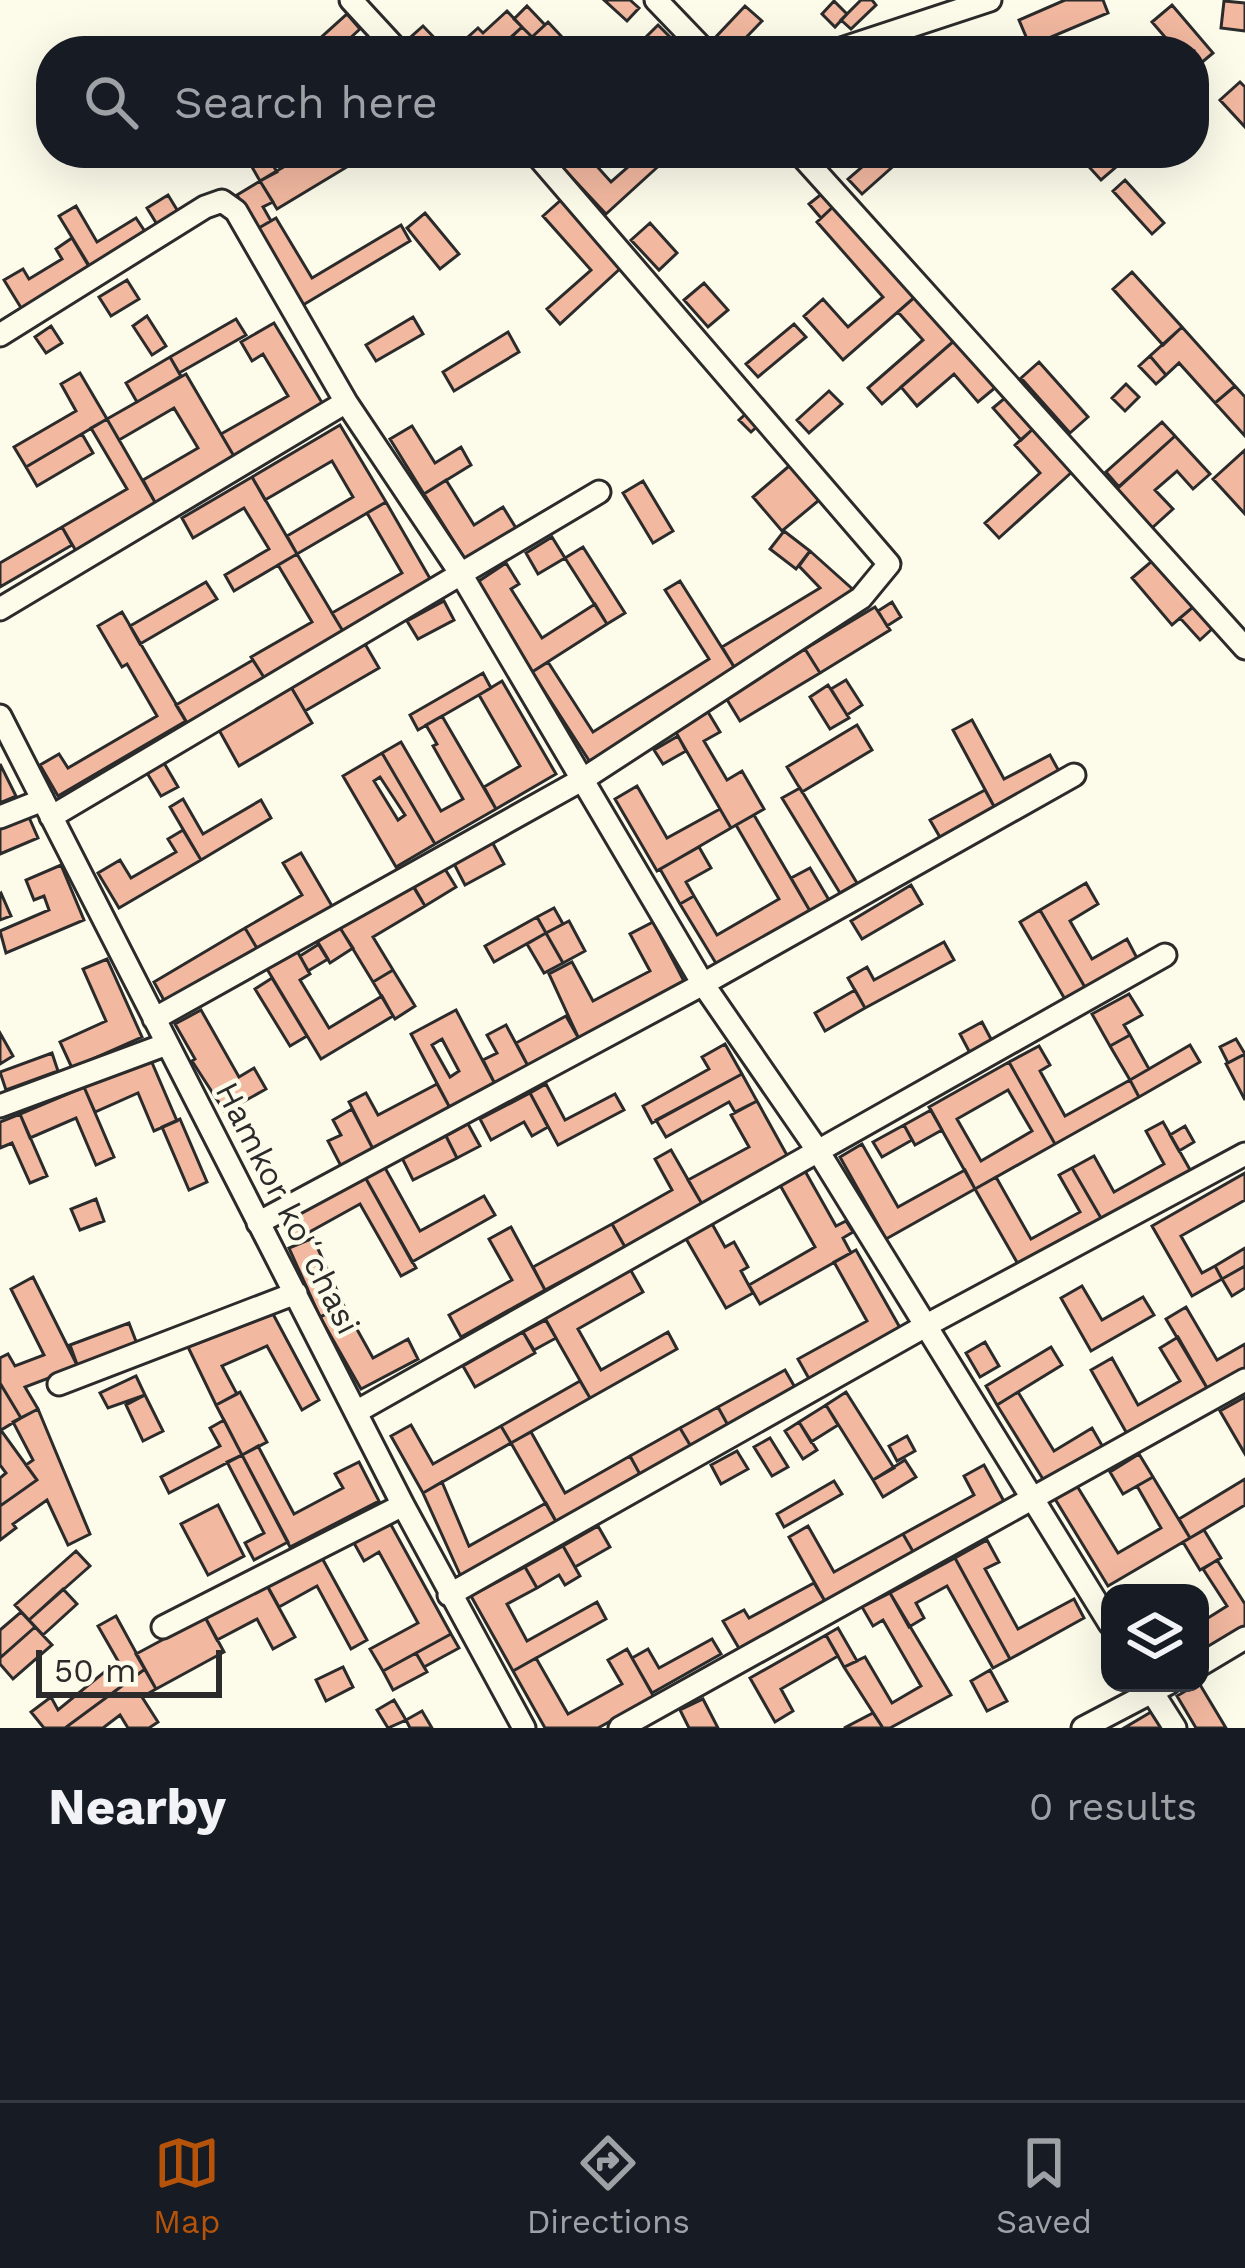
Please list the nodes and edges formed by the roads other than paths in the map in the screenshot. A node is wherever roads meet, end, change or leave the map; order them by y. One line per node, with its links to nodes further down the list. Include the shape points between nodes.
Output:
1 (351, 0): 4 (street)
2 (656, 0): 5 (street)
3 (990, 0): 6 (street)
4 (384, 36)
5 (691, 36)
6 (881, 36)
7 (548, 168): 17 (street, via 889,564 861,598)
8 (813, 168): 14 (street)
9 (0, 335): 10 (street, via 222,201 236,211)
10 (346, 402): 12 (street); 13 (street)
11 (599, 492): 12 (street)
12 (461, 574): 17 (street); 18 (street)
13 (0, 609)
14 (1245, 647)
15 (0, 716): 18 (street, Hamkor koʻchasi)
16 (1074, 775): 21 (street)
17 (585, 778): 21 (street); 22 (street)
18 (47, 808): 19 (street); 22 (street, Hamkor koʻchasi)
19 (0, 817)
20 (1166, 955): 25 (street)
21 (703, 984): 25 (street); 27 (street)
22 (154, 1019): 23 (street, Hamkor koʻchasi)
23 (167, 1044): 24 (street); 27 (street, Hamkor koʻchasi)
24 (0, 1106)
25 (818, 1151): 29 (street); 32 (street)
26 (1245, 1154): 29 (street)
27 (258, 1223): 28 (street, Hamkor koʻchasi)
28 (296, 1294): 31 (street); 32 (street, Hamkor koʻchasi)
29 (927, 1325): 33 (street); 35 (street)
30 (1245, 1380): 33 (street)
31 (59, 1384)
32 (356, 1412): 34 (street, Hamkor koʻchasi)
33 (1032, 1500): 36 (street); 43 (street)
34 (403, 1505): 35 (street, Hamkor koʻchasi); 37 (street)
35 (449, 1594): 42 (street, Hamkor koʻchasi)
36 (1101, 1610)
37 (163, 1627)
38 (1245, 1638): 39 (street)
39 (1209, 1660)
40 (1146, 1692): 44 (street)
41 (1159, 1692): 45 (street)
42 (524, 1728)
43 (620, 1728)
44 (1083, 1728)
45 (1175, 1728)

